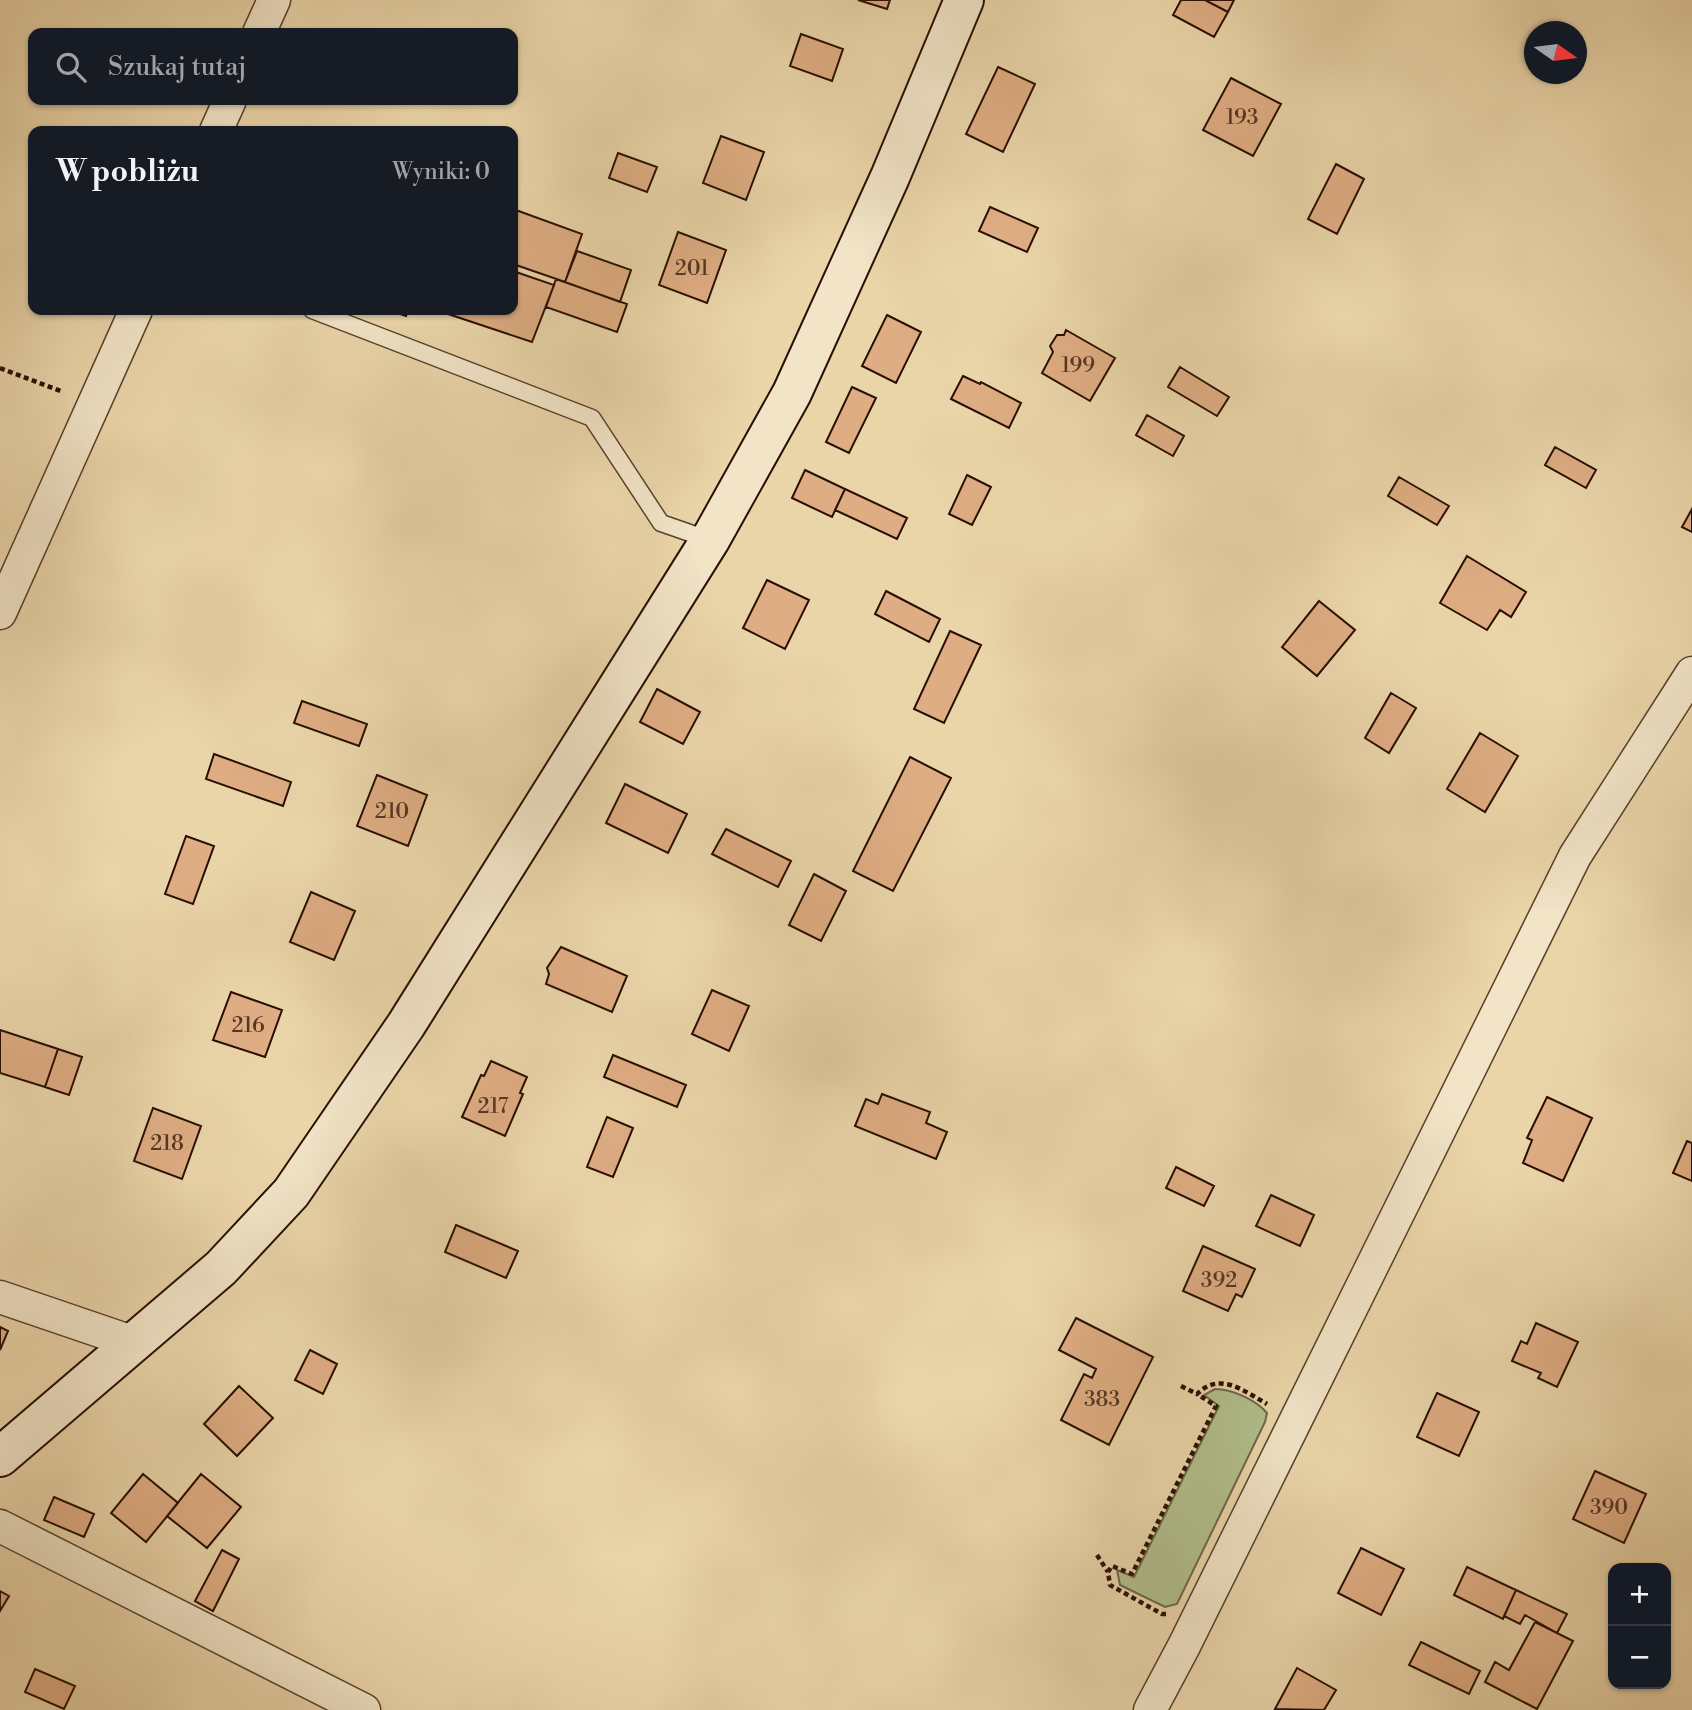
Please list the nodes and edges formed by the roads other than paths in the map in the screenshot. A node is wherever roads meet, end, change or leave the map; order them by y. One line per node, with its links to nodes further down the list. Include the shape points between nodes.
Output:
1 (274, 0): 3 (street)
2 (964, 0): 8 (street, via 792,393)
3 (261, 28)
4 (228, 105): 5 (street)
5 (218, 126)
6 (134, 315): 9 (street)
7 (325, 315): 8 (lane, via 592,418 661,523)
8 (710, 540): 12 (street, via 406,1025 291,1193 221,1268)
9 (0, 612)
10 (1692, 673): 16 (street, via 1575,856)
11 (0, 1297): 12 (street)
12 (132, 1342): 13 (street)
13 (0, 1457)
14 (0, 1526): 15 (street)
15 (364, 1710)
16 (1150, 1710)

